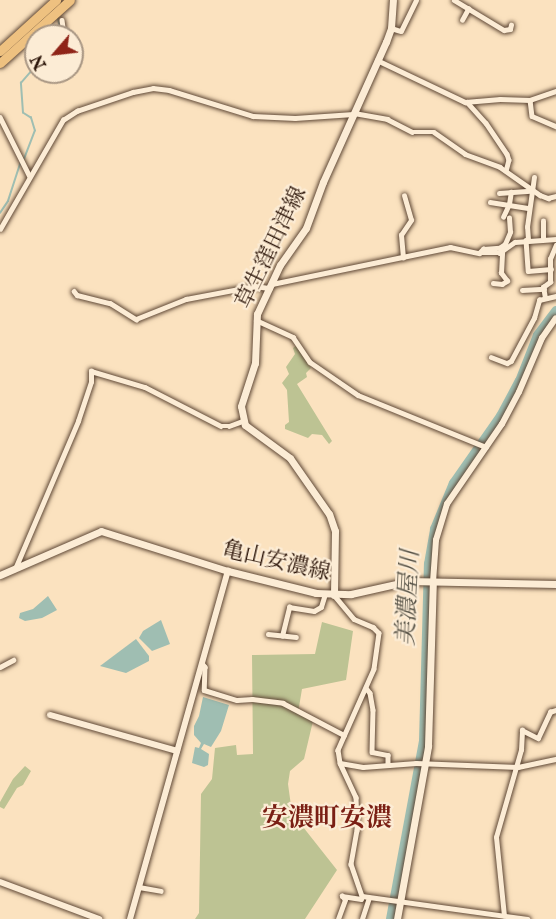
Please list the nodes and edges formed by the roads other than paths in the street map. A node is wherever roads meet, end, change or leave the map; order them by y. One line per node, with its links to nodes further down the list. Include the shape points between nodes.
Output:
1 (56, 0): 12 (highway)
2 (70, 0): 14 (highway)
3 (393, 0): 11 (main road, 草生窪田津線)
4 (416, 0): 11 (street, via 401,31)
5 (453, 0): 6 (street)
6 (468, 9): 8 (street); 10 (street, via 504,30 510,29)
7 (62, 20): 9 (street)
8 (462, 20)
9 (63, 24)
10 (510, 25)
11 (391, 28): 13 (main road, 草生窪田津線)
12 (0, 51)
13 (377, 60): 17 (street); 18 (main road, 草生窪田津線)
14 (0, 63)
15 (556, 91): 16 (street)
16 (530, 100): 17 (street); 20 (street, via 532,116)
17 (467, 102): 21 (street, via 507,154)
18 (354, 114): 21 (street, via 387,119 412,132 434,132 465,154); 22 (street, via 253,116 169,90 149,88 65,118); 44 (main road, 草生窪田津線, via 306,228)
19 (0, 117): 22 (street)
20 (556, 126)
21 (506, 171): 24 (street)
22 (29, 175): 34 (street)
23 (534, 177): 25 (street)
24 (516, 180): 25 (street); 26 (street)
25 (530, 190): 26 (street); 29 (street, via 544,197); 32 (street)
26 (510, 192): 27 (street); 31 (street)
27 (499, 193)
28 (404, 196): 41 (street, via 411,220 401,235)
29 (556, 196)
30 (490, 202): 31 (street)
31 (509, 204): 32 (street); 40 (street, via 506,217 510,232 505,244)
32 (528, 208): 37 (street)
33 (543, 222): 35 (street)
34 (0, 230)
35 (543, 238): 36 (street); 37 (street)
36 (556, 239)
37 (527, 240): 39 (street, via 515,242); 42 (street, via 528,271)
38 (556, 245): 42 (street, via 550,259)
39 (502, 252): 40 (street); 43 (street, via 501,273 507,281)
40 (479, 253): 41 (street, via 450,248)
41 (403, 258): 44 (street)
42 (551, 269): 45 (street, via 550,282)
43 (493, 283)
44 (271, 286): 47 (street, via 186,299 136,319 110,303); 51 (main road, 草生窪田津線)
45 (544, 289): 46 (street); 49 (street)
46 (522, 290)
47 (74, 291)
48 (556, 296): 49 (street)
49 (545, 298): 52 (street, via 539,300 511,361)
50 (556, 318): 54 (street, via 542,338 510,410)
51 (256, 320): 53 (main road, 草生窪田津線, via 256,360 241,403); 54 (street, via 293,337 310,362 352,392)
52 (491, 357)
53 (243, 421): 55 (street, via 220,426 145,387 92,371 78,421); 61 (main road, via 292,461 329,514 335,531)
54 (482, 445): 58 (street, via 445,510)
55 (15, 569): 56 (main road, 亀山安濃線, via 101,531); 57 (main road, 亀山安濃線)
56 (228, 571): 60 (main road, 亀山安濃線); 66 (street)
57 (0, 575)
58 (429, 582): 59 (main road, 亀山安濃線); 61 (main road, 亀山安濃線, via 403,582 362,593); 75 (main road, via 429,730)
59 (556, 584)
60 (325, 594): 61 (main road, 亀山安濃線); 63 (street, via 321,607 314,611 290,607)
61 (334, 595): 68 (street, via 354,619 379,633 375,665)
62 (268, 634): 63 (street)
63 (282, 636): 64 (street)
64 (296, 637)
65 (13, 660): 67 (street)
66 (202, 663): 71 (street, via 204,690 237,700 283,703); 72 (street)
67 (0, 667)
68 (366, 688): 71 (street); 76 (street, via 373,710 372,752 388,754)
69 (556, 710): 77 (street, via 550,712 538,738 522,730)
70 (50, 715): 72 (street)
71 (344, 735): 74 (street, via 338,750)
72 (177, 751): 79 (street)
73 (556, 759): 77 (street)
74 (340, 763): 76 (street); 81 (street, via 356,796 357,830 351,864)
75 (425, 763): 76 (street); 77 (street); 83 (main road)
76 (388, 765)
77 (515, 766): 84 (street, via 496,837)
78 (0, 882): 85 (street)
79 (139, 887): 80 (street); 86 (street)
80 (161, 891)
81 (362, 896): 82 (street); 87 (street, via 342,896 345,900)
82 (369, 898): 83 (street); 88 (street)
83 (399, 902): 84 (street); 89 (main road)
84 (504, 916): 90 (street)
85 (99, 919)
86 (130, 919)
87 (338, 919)
88 (362, 919)
89 (397, 919)
90 (527, 919)

